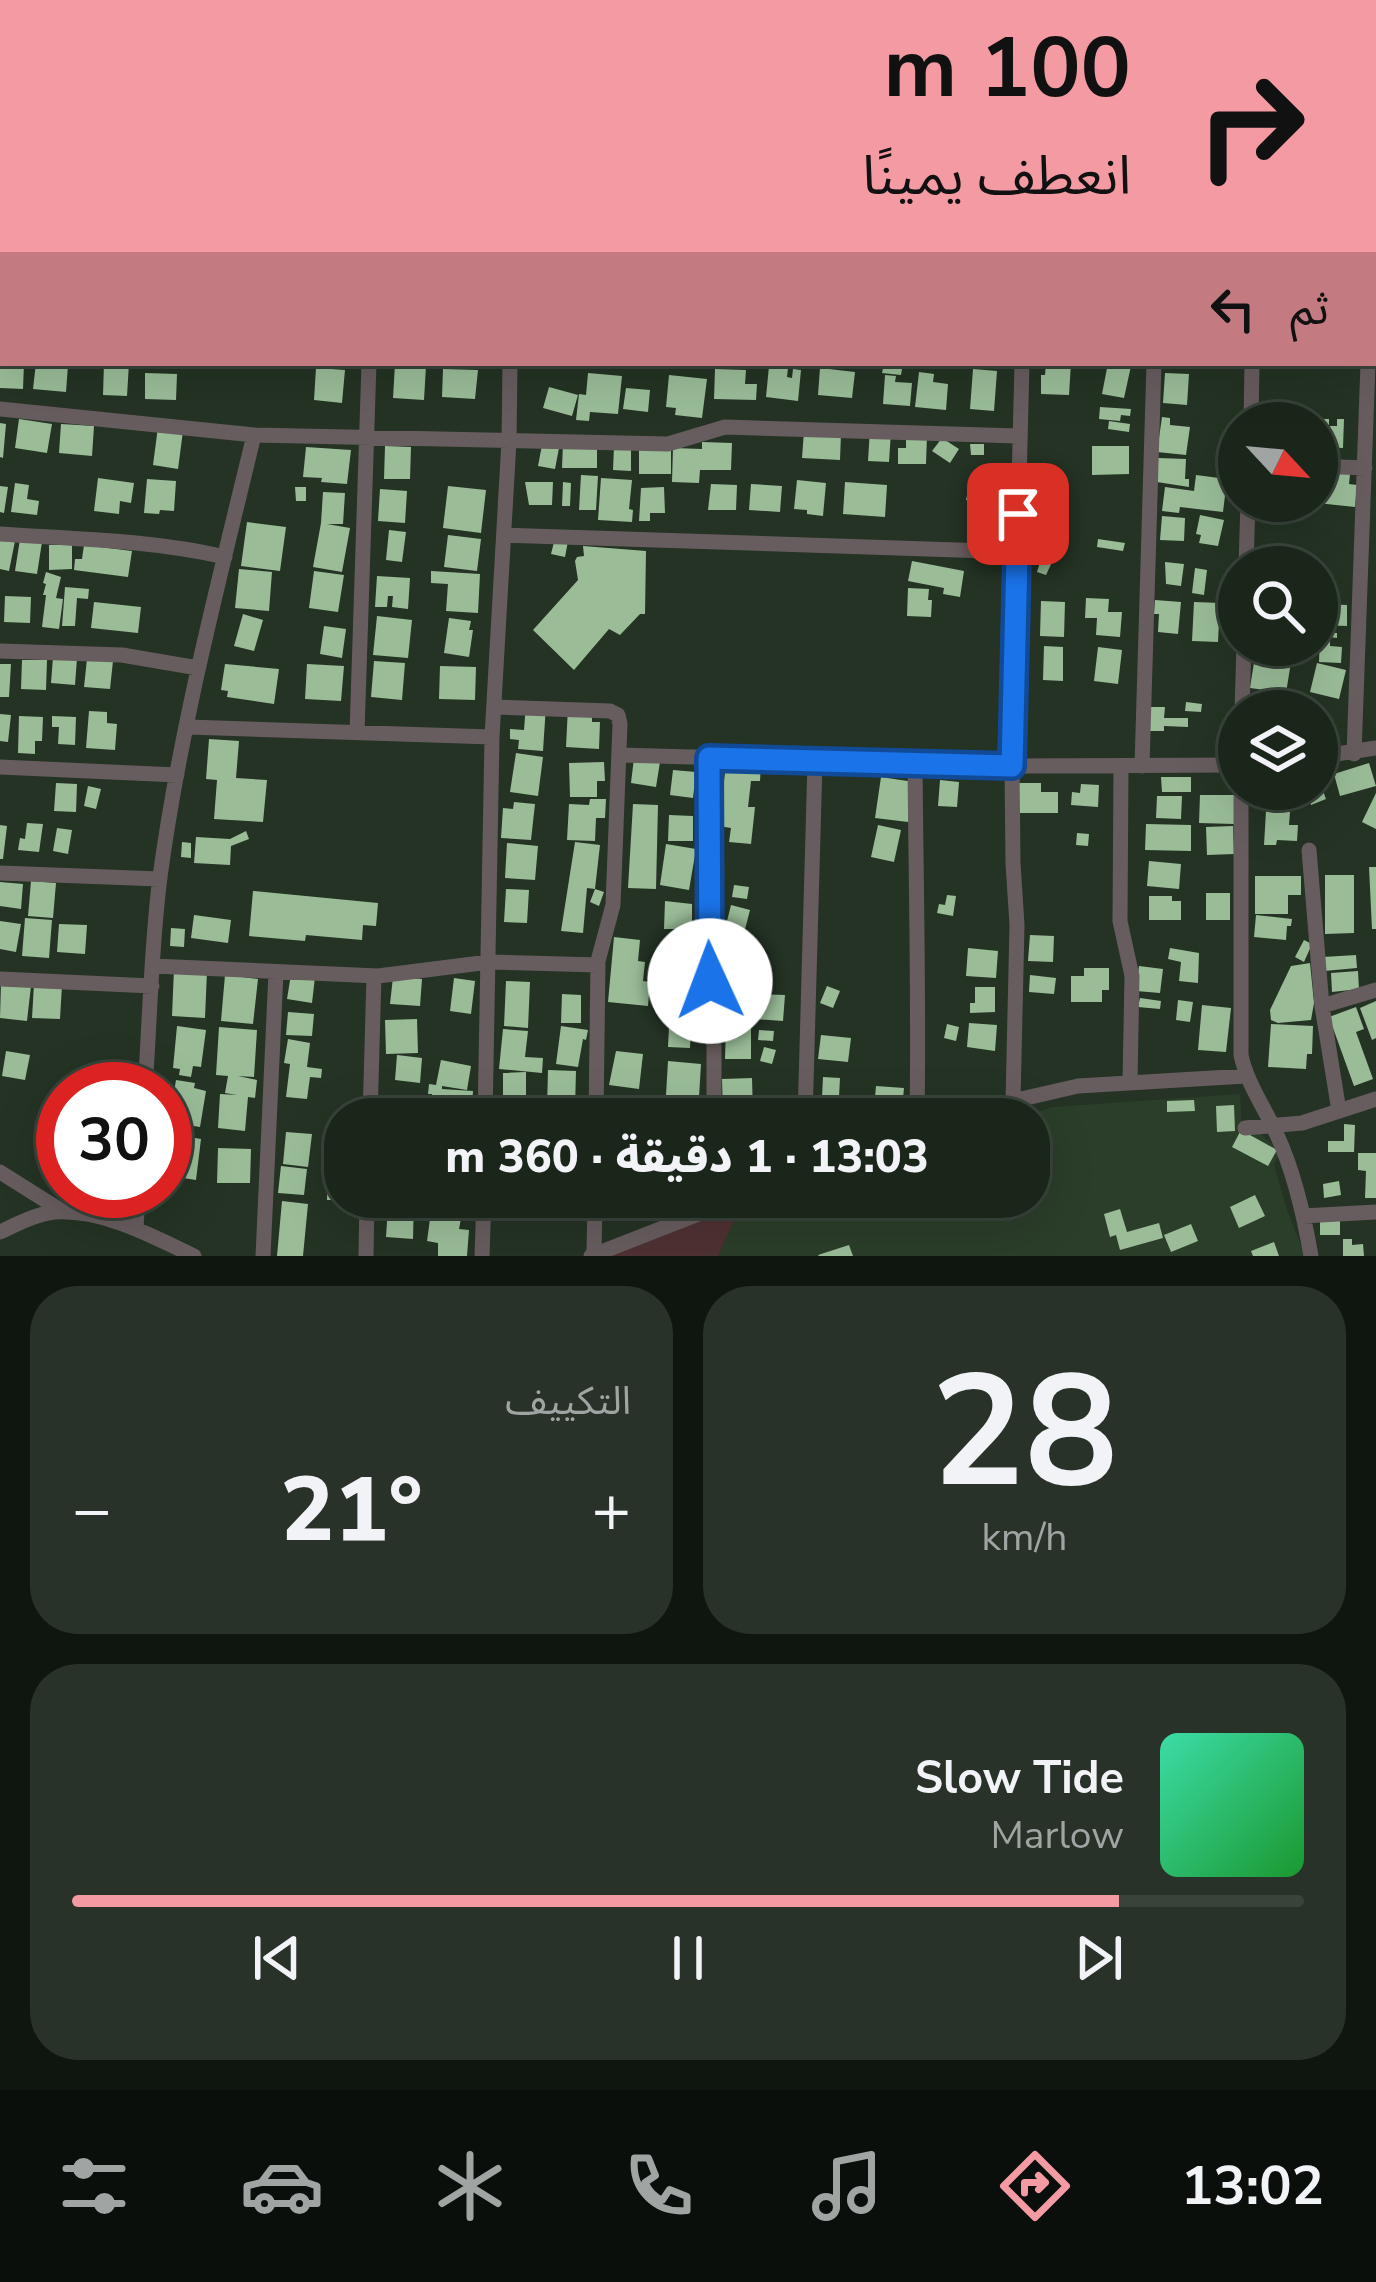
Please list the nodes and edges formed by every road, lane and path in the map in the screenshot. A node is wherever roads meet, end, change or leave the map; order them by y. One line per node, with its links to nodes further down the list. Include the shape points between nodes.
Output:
1 (369, 366): 10 (street)
2 (510, 366): 12 (street)
3 (1022, 366): 11 (street)
4 (1154, 366): 35 (street)
5 (1252, 366): 7 (street)
6 (1368, 366): 14 (street)
7 (1251, 402)
8 (0, 409): 9 (street)
9 (254, 434): 10 (street); 18 (street)
10 (367, 436): 12 (street); 23 (street)
11 (1020, 436): 12 (street, via 725,427 668,444); 17 (street)
12 (509, 441): 16 (street)
13 (1338, 467): 14 (street)
14 (1364, 468): 26 (street)
15 (0, 534): 18 (street)
16 (504, 535): 17 (street); 21 (street)
17 (1018, 552): 33 (street)
18 (225, 557): 20 (street)
19 (0, 651): 20 (street, via 122,655)
20 (199, 668): 22 (street)
21 (494, 706): 24 (street); 27 (street, via 610,711 619,716)
22 (188, 727): 23 (street); 37 (street)
23 (357, 733): 24 (street)
24 (492, 737): 42 (street)
25 (1376, 748): 26 (street)
26 (1354, 754): 28 (street)
27 (619, 755): 29 (street); 43 (street, via 613,905)
28 (1338, 756)
29 (709, 758): 30 (street); 57 (street)
30 (815, 762): 31 (street); 58 (street)
31 (916, 764): 33 (street); 59 (street)
32 (1218, 765): 35 (street)
33 (1012, 766): 34 (street); 60 (street)
34 (1121, 766): 35 (street); 53 (street)
35 (1142, 766)
36 (0, 767): 37 (street)
37 (177, 775): 41 (street)
38 (1240, 810): 52 (street)
39 (1310, 850): 50 (street)
40 (0, 873): 41 (street)
41 (160, 879): 44 (street)
42 (489, 962): 43 (street); 46 (street); 55 (street)
43 (598, 965): 56 (street)
44 (153, 967): 45 (street); 48 (street)
45 (276, 972): 46 (street); 81 (street)
46 (374, 976): 54 (street)
47 (0, 979): 48 (street)
48 (152, 986): 51 (street)
49 (1376, 990): 50 (street)
50 (1322, 1006): 63 (street)
51 (147, 1062)
52 (1246, 1076): 53 (street); 65 (street)
53 (1130, 1082): 61 (street)
54 (371, 1098)
55 (486, 1098)
56 (596, 1098)
57 (713, 1098)
58 (806, 1098)
59 (917, 1098)
60 (1013, 1098)
61 (1026, 1098)
62 (1376, 1099): 63 (street)
63 (1339, 1111): 65 (street)
64 (1245, 1127): 65 (street)
65 (1273, 1127): 70 (street)
66 (0, 1172): 67 (street)
67 (36, 1195)
68 (1376, 1212): 70 (street)
69 (36, 1216): 78 (street)
70 (1303, 1216): 84 (street)
71 (99, 1218): 77 (street)
72 (137, 1218): 77 (street)
73 (367, 1218): 82 (street)
74 (483, 1218): 83 (street)
75 (594, 1218): 79 (street)
76 (676, 1218): 79 (street)
77 (136, 1229): 80 (street)
78 (0, 1232)
79 (592, 1255)
80 (194, 1256)
81 (262, 1256)
82 (366, 1256)
83 (482, 1256)
84 (1311, 1256)

